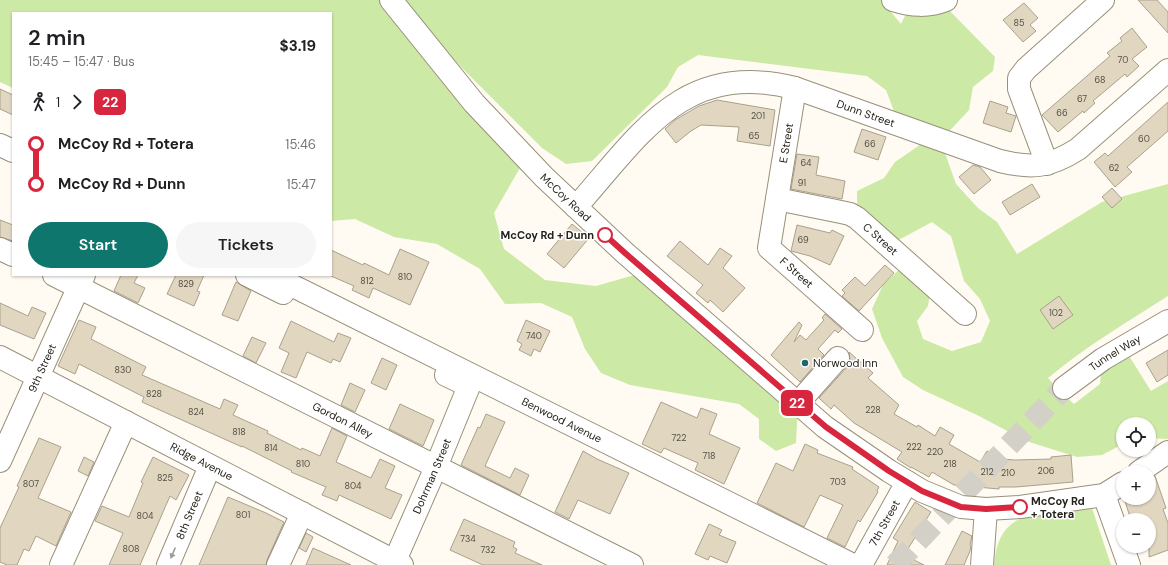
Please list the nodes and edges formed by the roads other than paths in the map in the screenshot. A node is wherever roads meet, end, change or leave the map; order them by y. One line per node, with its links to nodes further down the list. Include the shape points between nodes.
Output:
1 (391, 0): 11 (street, McCoy Road, via 474,103 544,177)
2 (894, 0): 3 (street, via 920,5)
3 (946, 0)
4 (1102, 0): 9 (street, via 1026,69 1018,83)
5 (1168, 70): 9 (street, Dunn Street, via 1078,149)
6 (795, 88): 9 (street, Dunn Street, via 1000,161 1026,166); 10 (street, E Street); 11 (street, Dunn Street, via 748,81 713,86 680,100 658,116 639,135)
7 (0, 145): 8 (street)
8 (12, 151)
9 (1047, 164)
10 (777, 199): 18 (street, C Street, via 850,214 857,218); 20 (street, F Street, via 769,248)
11 (576, 206): 25 (street, McCoy Road, via 625,253)
12 (0, 249): 13 (street)
13 (12, 255)
14 (58, 276): 17 (street, Gordon Alley)
15 (249, 276): 31 (street, Dohrman Street, via 470,386)
16 (273, 276): 42 (street, Benwood Avenue)
17 (81, 281): 23 (street, 9th Street); 31 (street, Gordon Alley)
18 (966, 314)
19 (1168, 321): 24 (street, Tunnel Way, via 1103,359)
20 (862, 330)
21 (0, 358): 23 (street, Ridge Avenue)
22 (838, 358): 25 (street)
23 (38, 376): 26 (street, Ridge Avenue); 28 (street, 9th Street)
24 (1064, 388)
25 (798, 403): 32 (street, McCoy Road, via 826,427)
26 (126, 422): 30 (street, Ridge Avenue); 38 (street)
27 (1168, 452): 29 (street)
28 (0, 461)
29 (1149, 465)
30 (210, 466): 36 (street, Ridge Avenue); 39 (street, 8th Street, one-way to 39)
31 (436, 467): 37 (street, Dohrman Street); 41 (street, Gordon Alley)
32 (907, 482): 35 (street, McCoy Road, via 961,507); 43 (street, 7th Street)
33 (1116, 487): 34 (street, McCoy Road)
34 (1104, 495): 35 (street, McCoy Road, via 1020,507); 45 (street)
35 (986, 509): 44 (street)
36 (302, 513): 37 (street, Ridge Avenue); 40 (street)
37 (396, 564)
38 (61, 565)
39 (168, 565)
40 (278, 565)
41 (632, 565)
42 (853, 565)
43 (862, 565)
44 (982, 565)
45 (1129, 565)

